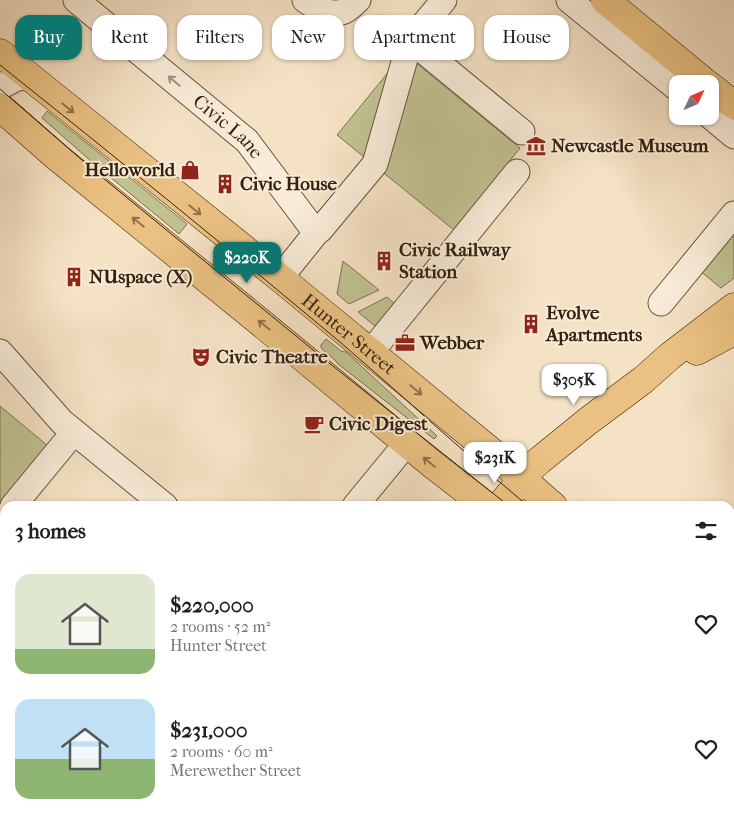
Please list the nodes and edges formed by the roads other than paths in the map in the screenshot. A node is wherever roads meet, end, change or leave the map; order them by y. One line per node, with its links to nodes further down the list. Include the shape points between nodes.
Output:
1 (76, 0): 23 (street, Civic Lane, one-way to 1, via 247,141)
2 (305, 0): 3 (street, via 335,13 345,11)
3 (358, 0)
4 (444, 0): 7 (street)
5 (569, 0): 13 (street)
6 (605, 0): 11 (main road)
7 (427, 15)
8 (0, 53): 12 (main road, Hunter Street)
9 (398, 60): 23 (street, via 375,164 320,230)
10 (434, 60): 19 (street)
11 (697, 75)
12 (30, 77): 14 (street, via 17,78); 24 (main road, Hunter Street, one-way to 24)
13 (669, 82)
14 (0, 87)
15 (719, 93): 16 (main road)
16 (734, 106)
17 (0, 107): 37 (main road, one-way to 17)
18 (719, 124): 20 (street)
19 (522, 132)
20 (734, 136)
21 (517, 172): 28 (street)
22 (734, 214): 25 (street)
23 (310, 224): 24 (street)
24 (280, 278): 33 (main road, Hunter Street, one-way to 33)
25 (661, 303)
26 (734, 307): 30 (main road)
27 (734, 332): 30 (main road)
28 (379, 342)
29 (0, 352): 31 (street)
30 (643, 380): 33 (main road, via 540,460)
31 (74, 432): 34 (street); 35 (street)
32 (397, 455): 36 (street)
33 (522, 480): 38 (main road); 39 (main road, Hunter Street)
34 (17, 501)
35 (159, 501)
36 (359, 501)
37 (480, 501)
38 (504, 501)
39 (547, 501)

